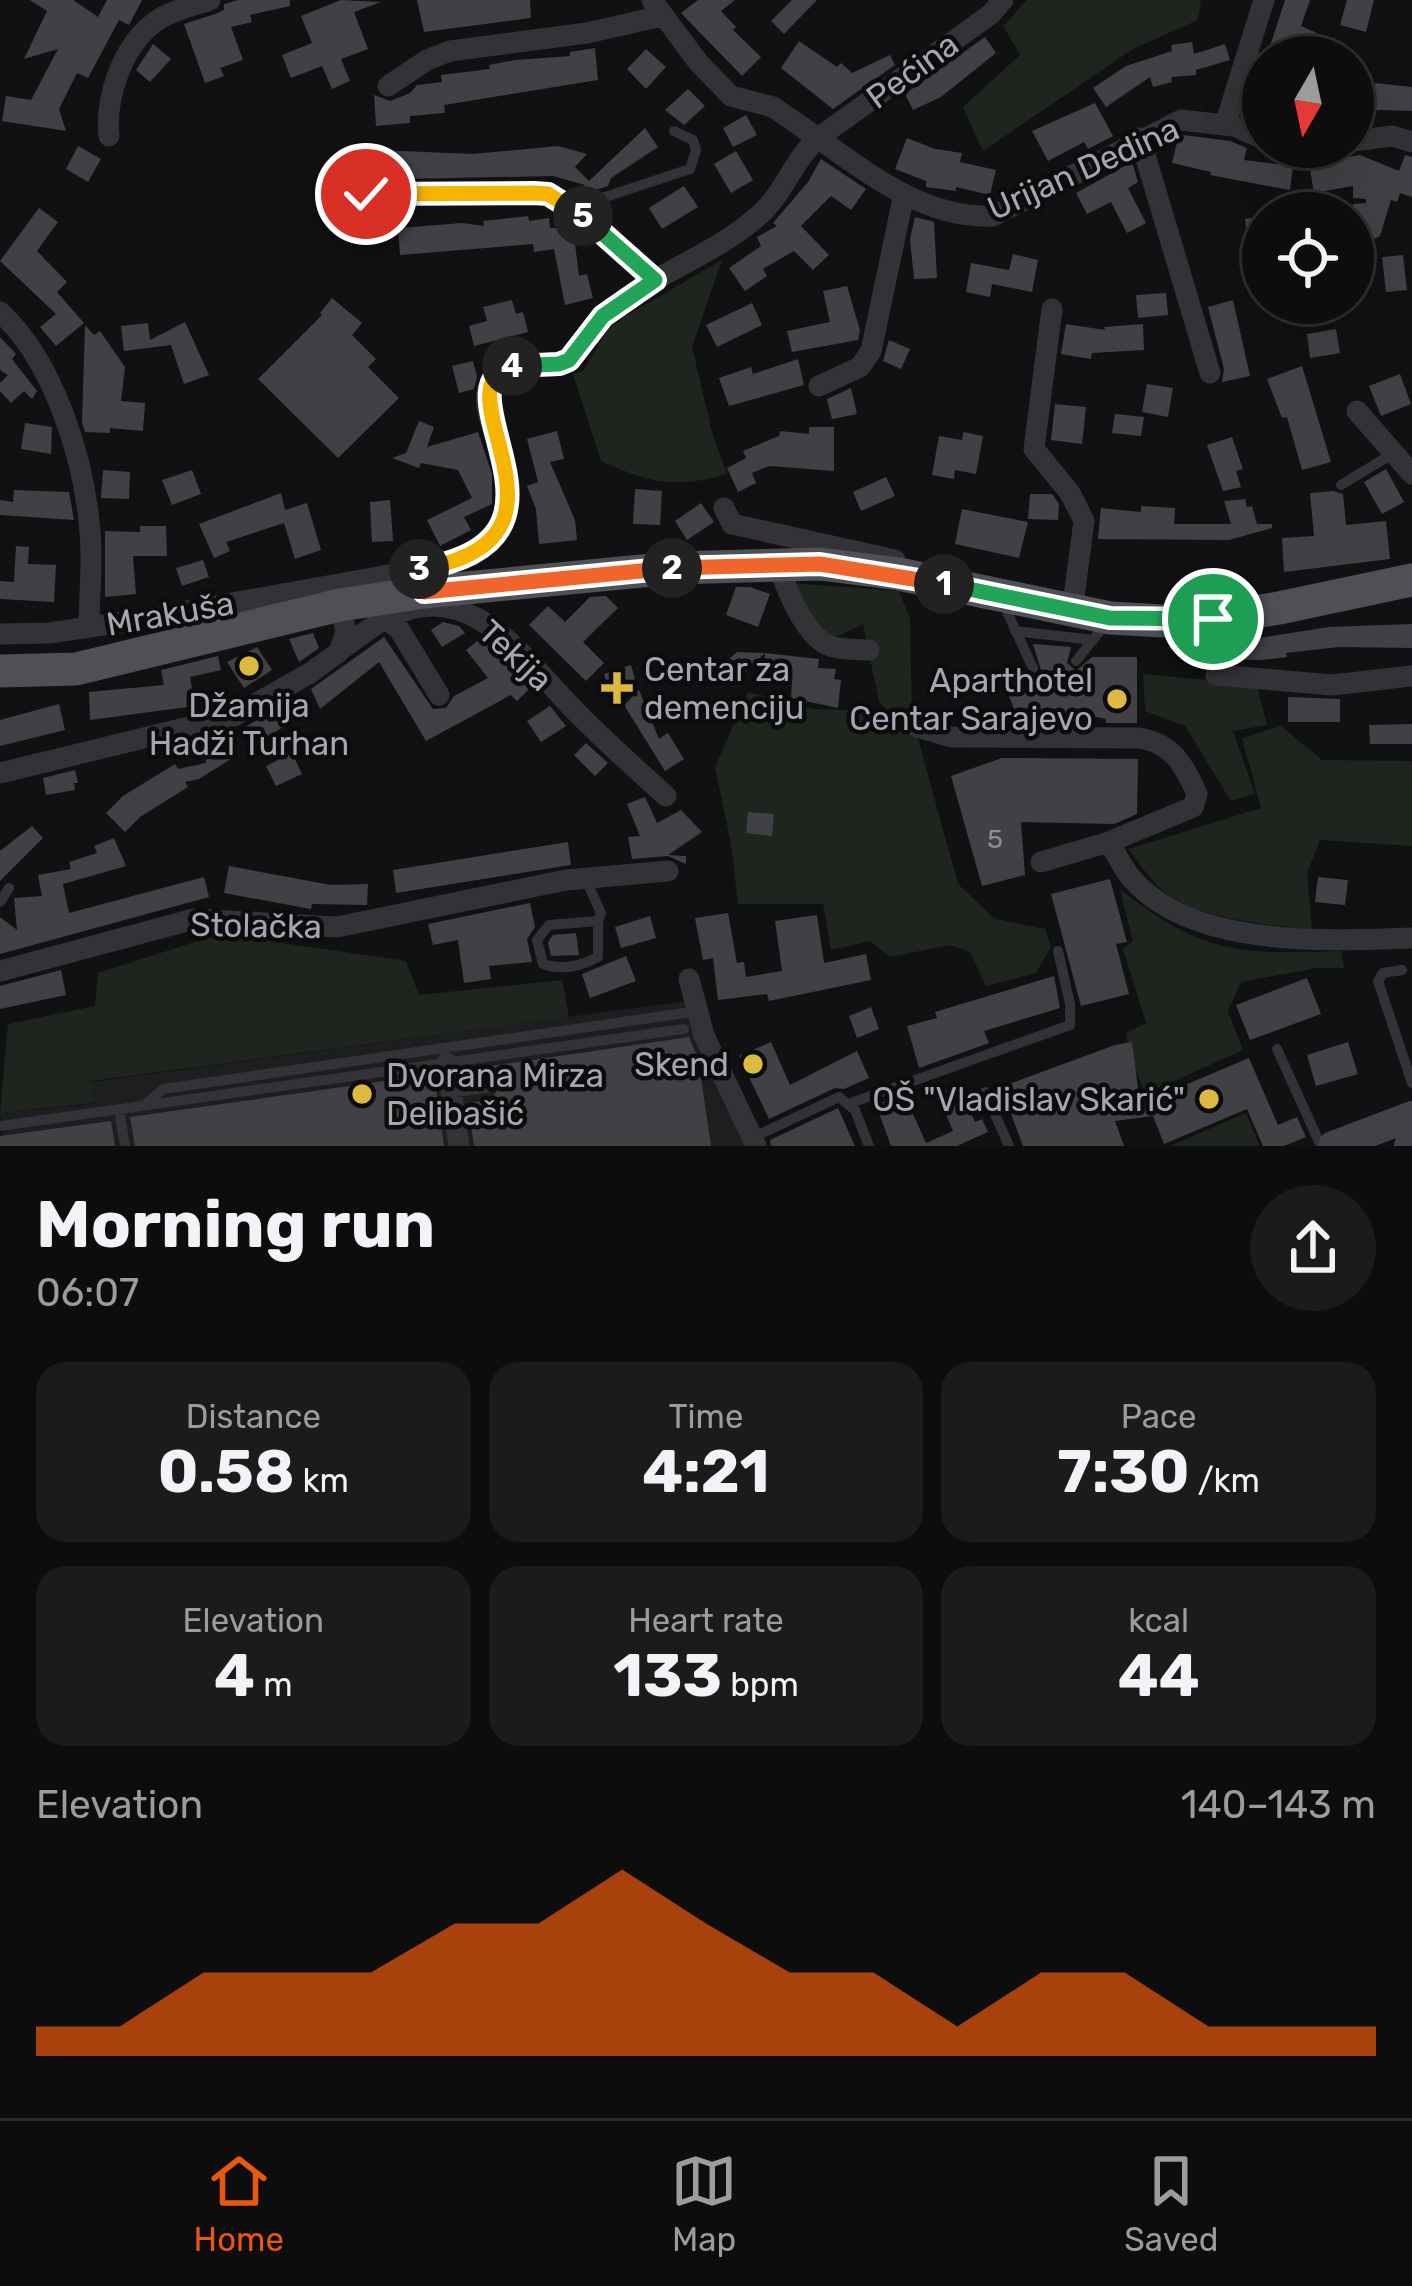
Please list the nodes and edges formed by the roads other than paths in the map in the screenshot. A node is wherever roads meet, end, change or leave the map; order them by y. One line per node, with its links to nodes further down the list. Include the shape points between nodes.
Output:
1 (210, 0): 9 (street, via 155,21 132,49 106,111)
2 (1003, 0): 10 (street, Pećina)
3 (1264, 0): 6 (street)
4 (657, 8): 5 (street, via 586,33 450,51); 10 (street, Urijan Dedina, via 731,96 773,107)
5 (388, 86)
6 (1225, 125): 8 (street, Urijan Dedina); 11 (street, Urijan Dedina, via 1181,120)
7 (674, 131): 16 (lane, via 693,140 690,169)
8 (1242, 131)
9 (110, 136)
10 (818, 138): 15 (street, Urijan Dedina); 17 (street, Pećina, via 759,217)
11 (1140, 138): 15 (street, Urijan Dedina, via 993,216 949,213); 20 (street)
12 (1374, 138): 13 (street)
13 (1412, 142)
14 (366, 194): 16 (street, via 534,193)
15 (904, 194): 21 (street, via 871,351 860,367)
16 (572, 208): 17 (street)
17 (655, 280): 28 (street, Mrakuša, via 603,316 569,360 495,375 487,393 508,477 503,523)
18 (1052, 309): 33 (street, via 1034,448 1084,521)
19 (0, 312): 35 (street, Mrakuša, via 40,361 78,468 91,534)
20 (1210, 374)
21 (819, 386)
22 (1357, 411): 23 (street)
23 (1392, 454): 24 (street); 25 (lane)
24 (1412, 474)
25 (1341, 485)
26 (724, 508): 30 (street, via 732,524 902,561)
27 (779, 565): 28 (main road); 30 (main road); 39 (street, via 820,641)
28 (421, 580): 32 (main road); 35 (street, Mrakuša)
29 (1412, 580): 36 (main road, via 1213,619)
30 (938, 582): 31 (main road)
31 (1000, 598): 33 (main road); 37 (lane)
32 (340, 605): 40 (street, via 346,632); 43 (main road, via 76,669)
33 (1072, 611): 36 (main road)
34 (385, 619): 40 (street, Tekija); 46 (street, via 399,628); 49 (street, Tekija, via 434,608 488,621)
35 (89, 627): 38 (street)
36 (1102, 629): 37 (lane); 41 (lane)
37 (1015, 631): 42 (lane)
38 (10, 634): 43 (street)
39 (869, 650)
40 (339, 652): 48 (street, Tekija, via 234,716)
41 (1076, 661)
42 (1033, 668)
43 (9, 672)
44 (1216, 675): 45 (street, via 1332,685)
45 (1412, 676)
46 (439, 695)
47 (917, 727): 50 (street, via 951,736 1140,738 1169,748 1197,802)
48 (0, 773)
49 (666, 796)
50 (1109, 842): 51 (street); 57 (street, via 1130,876 1162,904 1208,924 1262,936)
51 (1041, 862)
52 (668, 871): 53 (street, Stolačka)
53 (585, 878): 56 (lane); 60 (street, Stolačka, via 337,927 194,919)
54 (9, 888): 55 (lane)
55 (0, 902)
56 (598, 921): 56 (lane, via 549,925 538,940 543,964 598,957)
57 (1412, 938)
58 (1058, 951): 69 (lane, via 1070,1025)
59 (1402, 970): 66 (lane, via 1378,980)
60 (0, 971)
61 (688, 979): 62 (street)
62 (691, 1020): 64 (lane); 70 (lane, via 163,1089); 74 (street)
63 (1277, 1049): 79 (lane)
64 (447, 1063): 67 (street); 70 (lane)
65 (487, 1082): 67 (street)
66 (1412, 1083)
67 (451, 1087): 76 (street)
68 (985, 1092): 78 (lane)
69 (851, 1103): 74 (lane, via 832,1097); 77 (lane)
70 (145, 1106): 71 (lane)
71 (119, 1109): 73 (lane); 75 (lane)
72 (1412, 1116): 80 (main road)
73 (0, 1126)
74 (754, 1142)
75 (125, 1146)
76 (459, 1146)
77 (869, 1146)
78 (1009, 1146)
79 (1321, 1146)
80 (1333, 1146)

